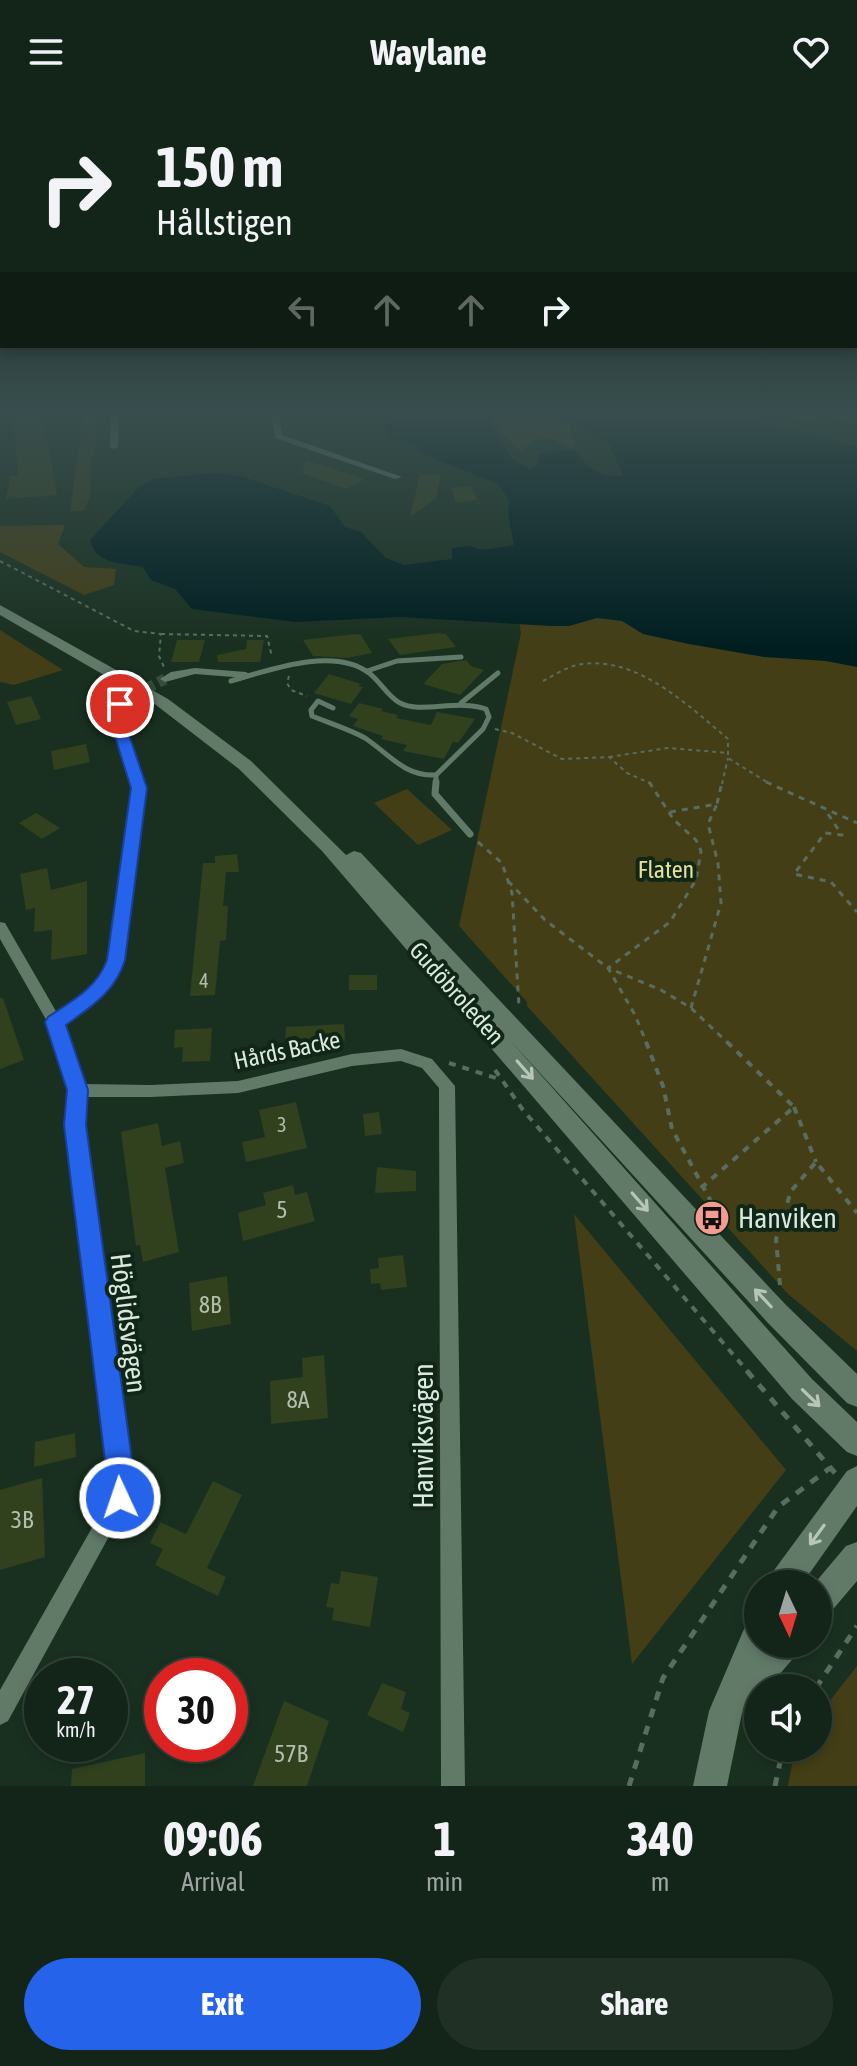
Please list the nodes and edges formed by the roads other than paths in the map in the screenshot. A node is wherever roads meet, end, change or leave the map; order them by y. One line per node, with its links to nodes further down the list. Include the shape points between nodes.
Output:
1 (0, 597): 18 (main road, Gudöbroleden, one-way to 1, via 258,760 170,697)
2 (0, 609): 19 (main road, Gudöbroleden, one-way to 19, via 162,702 245,765 328,847 802,1389)
3 (461, 657): 4 (lane, via 397,661)
4 (367, 671): 6 (lane, via 336,659); 10 (lane, via 401,704)
5 (498, 673): 10 (lane)
6 (246, 675): 7 (street, via 205,666); 8 (lane)
7 (170, 676)
8 (231, 681)
9 (130, 697): 15 (street, via 115,714 139,788 116,960 97,993)
10 (461, 703): 12 (lane, via 486,709 489,717)
11 (333, 708): 12 (lane, via 318,701 311,710 317,720 363,737 408,771)
12 (436, 775): 13 (lane, via 435,794)
13 (470, 834)
14 (0, 927): 15 (street, Höglidsvägen)
15 (55, 1022): 17 (street, Höglidsvägen)
16 (427, 1063): 17 (street, Hårds Backe, via 401,1055 352,1060 238,1087); 28 (street, Hanviksvägen, via 447,1086)
17 (77, 1090): 27 (street, Höglidsvägen, via 75,1125 120,1498)
18 (857, 1393)
19 (857, 1442)
20 (846, 1479): 22 (main road, one-way to 22)
21 (857, 1557): 23 (main road)
22 (791, 1570)
23 (832, 1586)
24 (748, 1658): 26 (main road)
25 (773, 1658): 26 (main road)
26 (726, 1711): 29 (main road)
27 (0, 1713)
28 (453, 1786)
29 (710, 1786)

